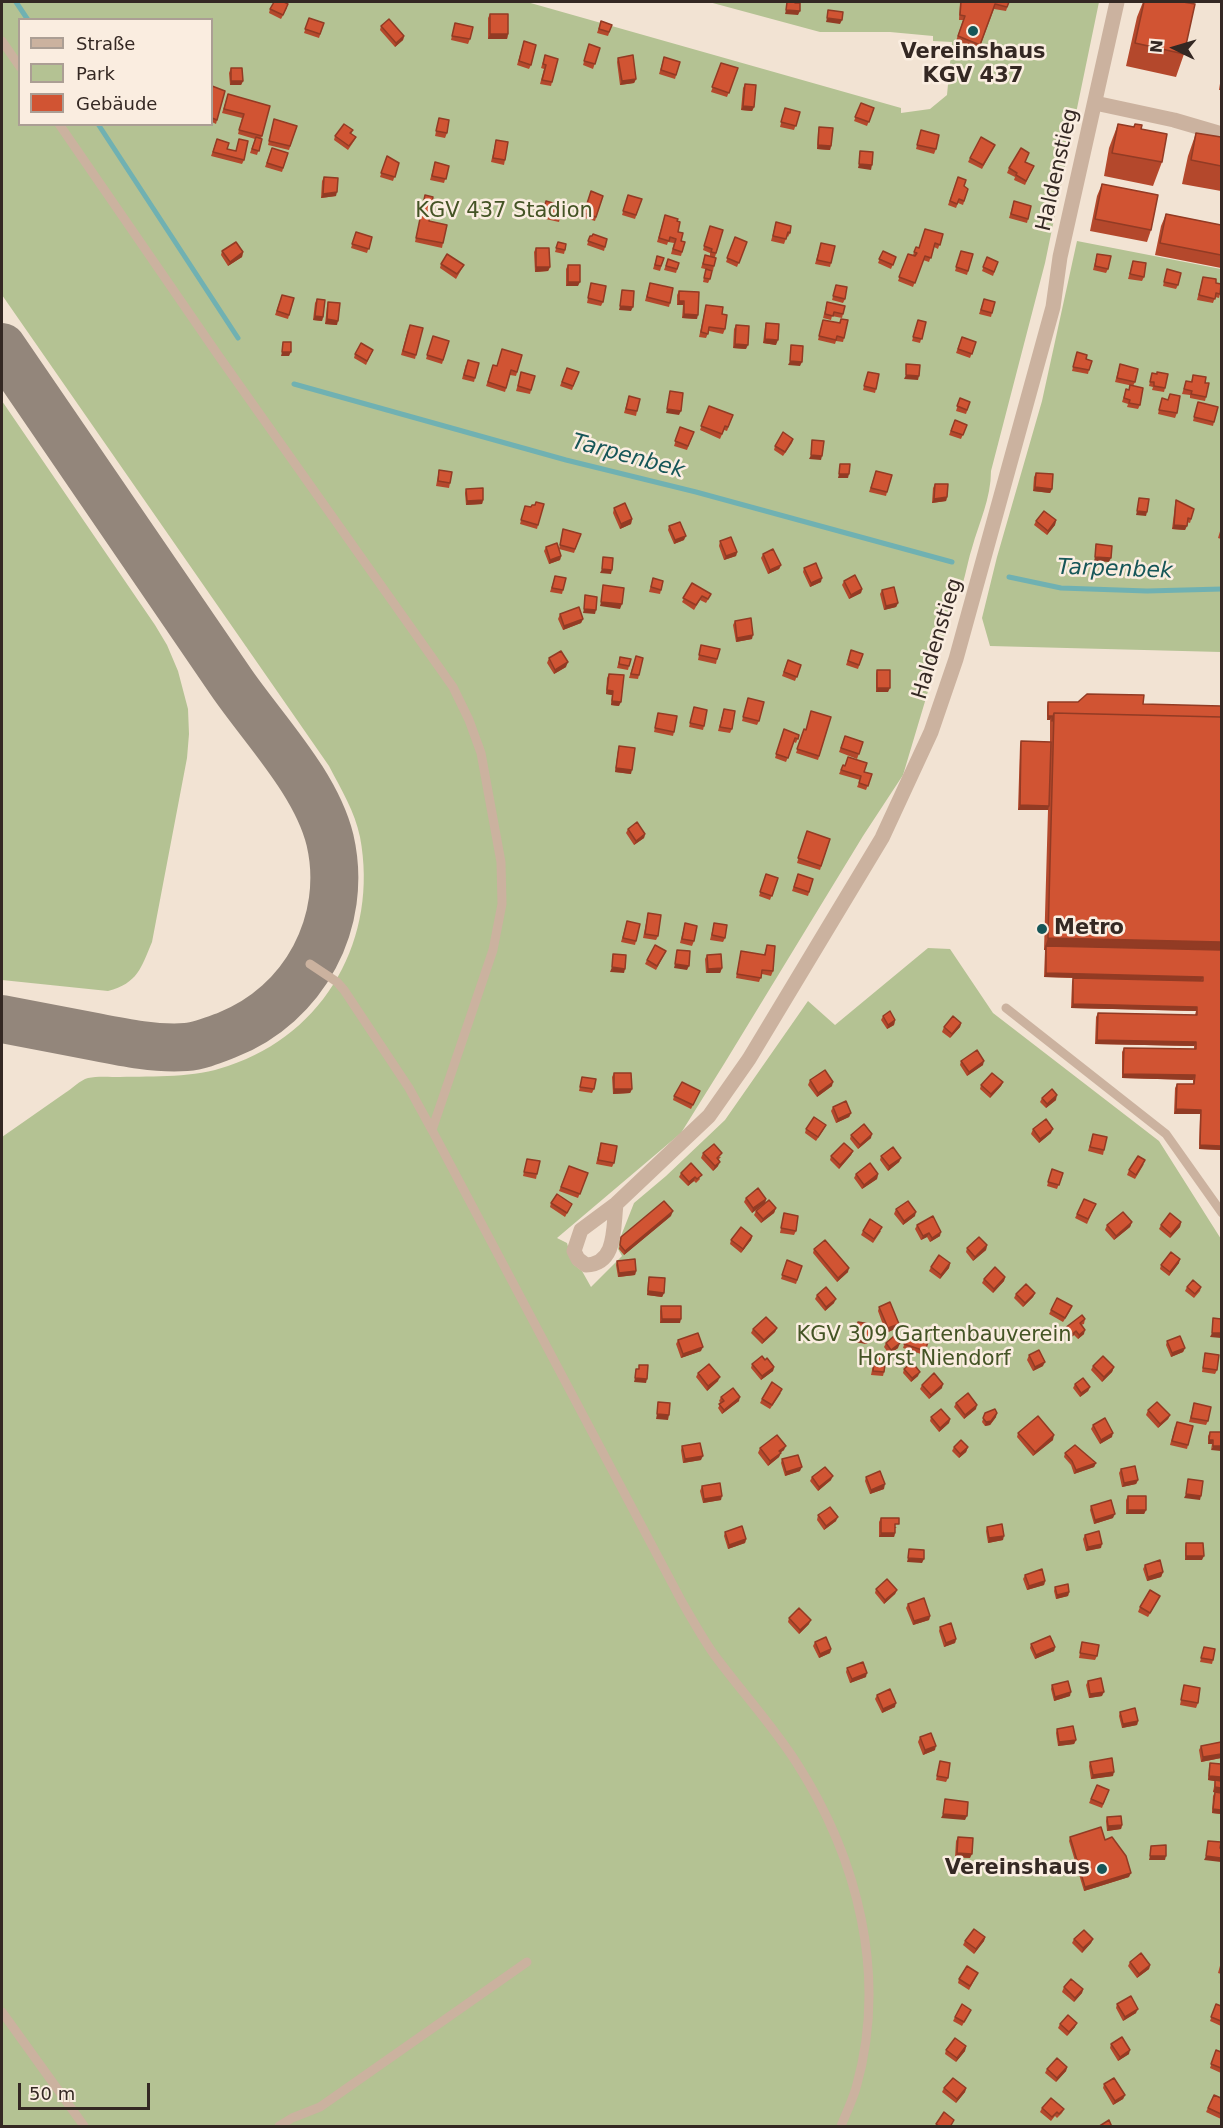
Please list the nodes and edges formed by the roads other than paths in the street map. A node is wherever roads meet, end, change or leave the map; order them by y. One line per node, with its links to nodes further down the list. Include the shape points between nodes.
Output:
1 (1117, 2): 4 (street, Haldenstieg)
2 (2, 41): 3 (lane)
3 (18, 64)
4 (1095, 103): 6 (street); 10 (street, Haldenstieg, via 1060,257 1053,306 956,659 932,732 882,838 749,1059 709,1116)
5 (60, 126): 9 (lane, via 453,687 469,720 481,753 501,862 502,904 493,950)
6 (1221, 134)
7 (310, 964): 9 (lane, via 345,990)
8 (1006, 1008): 11 (lane, via 1166,1134)
9 (432, 1130): 16 (lane, via 682,1602 712,1652 795,1760 820,1800 839,1844 860,1908 870,2009 856,2090)
10 (616, 1204)
11 (1221, 1213)
12 (527, 1962): 15 (lane, via 320,2107)
13 (2, 2012): 14 (lane)
14 (84, 2127)
15 (279, 2127)
16 (841, 2127)

